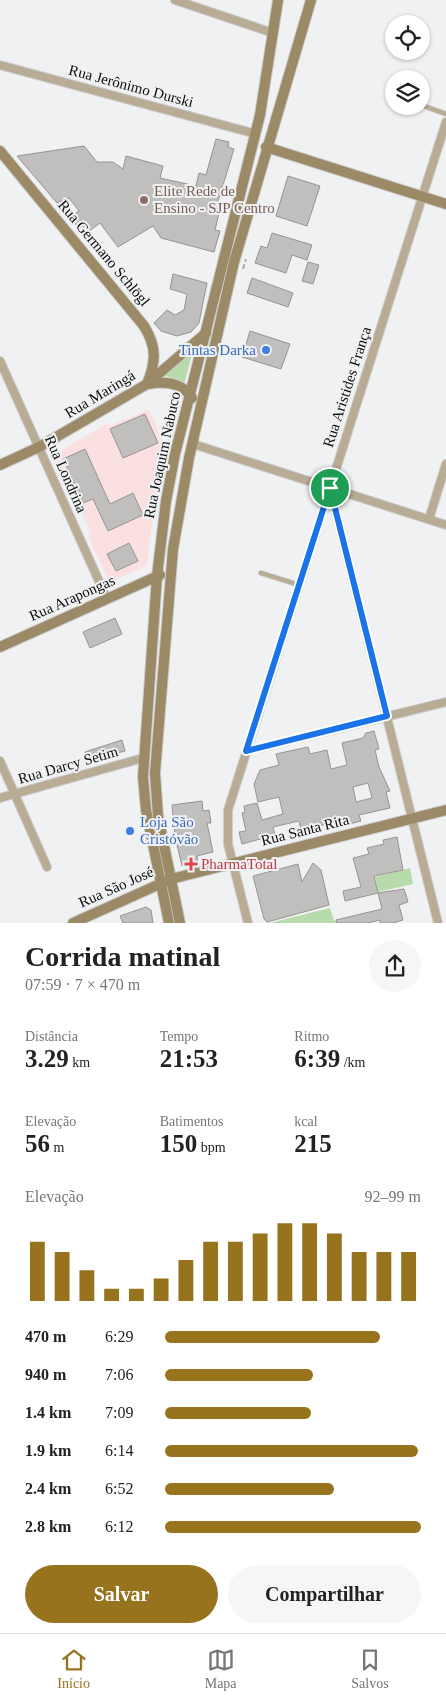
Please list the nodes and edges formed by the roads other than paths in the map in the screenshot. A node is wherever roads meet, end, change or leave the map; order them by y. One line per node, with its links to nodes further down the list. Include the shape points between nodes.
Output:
1 (175, 0): 4 (street)
2 (278, 0): 4 (main road, Rua Joaquim Nabuco)
3 (310, 1): 10 (main road, Rua Joaquim Nabuco)
4 (273, 33): 9 (main road, Rua Joaquim Nabuco)
5 (0, 65): 9 (street, Rua Jerônimo Durski)
6 (430, 108): 7 (lane)
7 (446, 114)
8 (446, 122): 12 (street, Rua Aristides França)
9 (256, 134): 14 (main road, Rua Joaquim Nabuco)
10 (266, 147): 12 (main road); 18 (main road, Rua Joaquim Nabuco, via 234,262)
11 (0, 151): 16 (main road, Rua Germano Schlögl, via 144,326 155,354)
12 (422, 197): 13 (main road); 23 (street, Rua Aristides França)
13 (446, 204)
14 (206, 333): 16 (main road, Rua Maringá); 17 (main road, Rua Joaquim Nabuco)
15 (0, 361): 20 (street, Rua Londrina)
16 (147, 384): 17 (main road, via 172,383); 20 (main road, Rua Maringá)
17 (190, 395): 18 (main road); 28 (main road, Rua Joaquim Nabuco, via 170,476)
18 (198, 418): 19 (main road, Rua Joaquim Nabuco)
19 (193, 444): 23 (street); 26 (main road, Rua Joaquim Nabuco)
20 (39, 447): 22 (main road, Rua Maringá); 30 (street, Rua Londrina)
21 (446, 464): 24 (street)
22 (0, 465)
23 (330, 488): 24 (street); 29 (street, Rua Aristides França); 33 (street)
24 (429, 519): 25 (street)
25 (446, 524)
26 (170, 570): 28 (main road, Rua Arapongas); 43 (main road, Rua Joaquim Nabuco, via 155,773)
27 (261, 574): 29 (lane)
28 (157, 576): 30 (main road, Rua Arapongas); 35 (main road, Rua Joaquim Nabuco)
29 (299, 585): 34 (street, Rua Aristides França)
30 (107, 599): 31 (main road, Rua Arapongas)
31 (0, 647)
32 (446, 702): 33 (street)
33 (387, 716): 34 (street); 40 (street)
34 (246, 751): 41 (street, Rua Aristides França, via 226,821)
35 (143, 758): 37 (street, Rua Darcy Setim); 43 (main road, Rua Joaquim Nabuco, via 146,810)
36 (0, 762): 37 (street)
37 (14, 794): 38 (street, Rua Darcy Setim); 42 (street)
38 (0, 798)
39 (446, 810): 40 (main road, Rua Santa Rita)
40 (412, 818): 41 (main road, Rua Santa Rita); 48 (street)
41 (233, 863): 43 (main road, Rua Santa Rita); 47 (street, Rua Aristides França)
42 (47, 867)
43 (166, 882): 44 (main road, Rua São José); 45 (main road, Rua Joaquim Nabuco); 46 (main road, Rua Joaquim Nabuco)
44 (73, 923)
45 (169, 923)
46 (180, 923)
47 (248, 923)
48 (438, 923)

